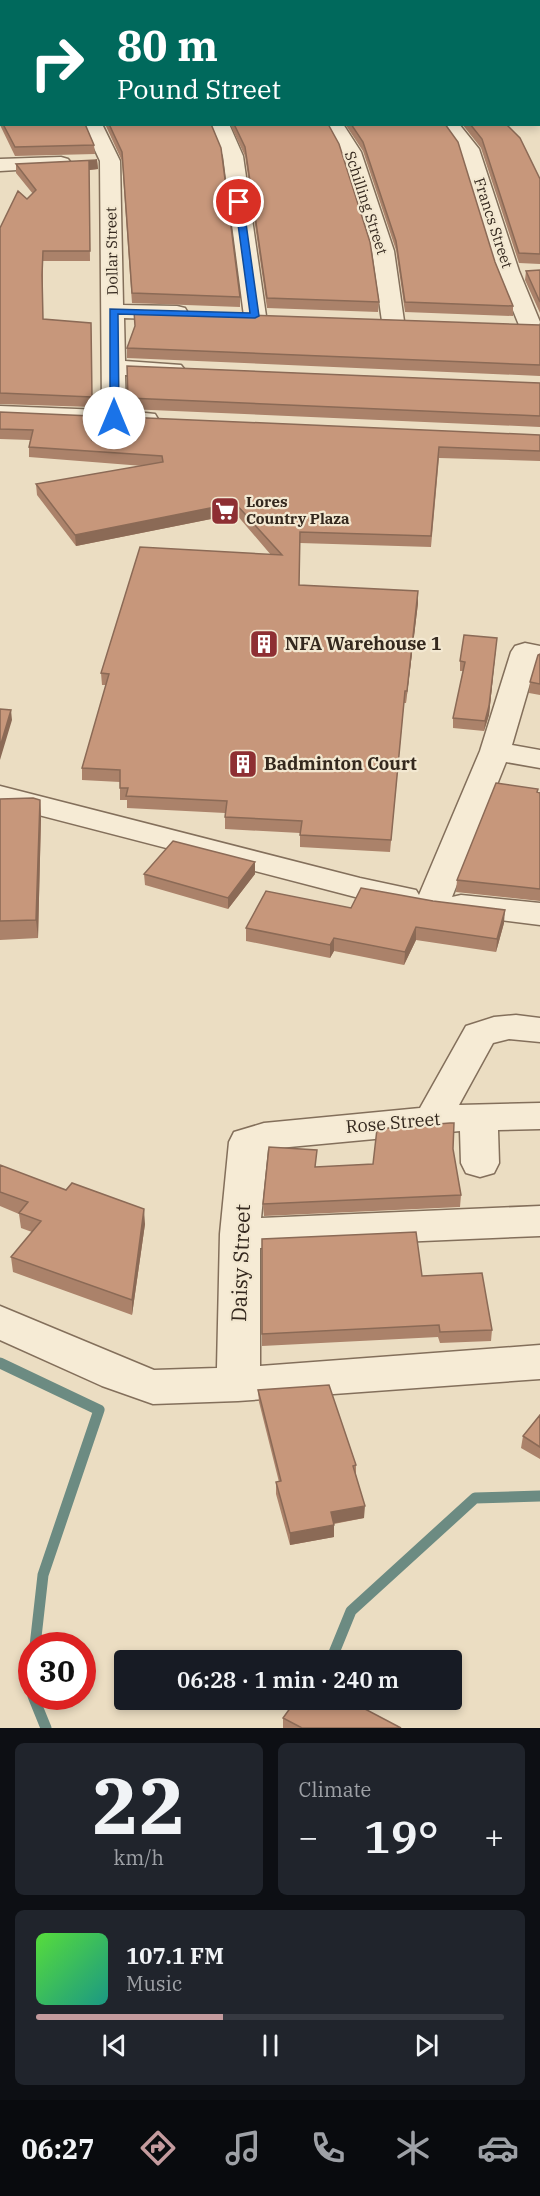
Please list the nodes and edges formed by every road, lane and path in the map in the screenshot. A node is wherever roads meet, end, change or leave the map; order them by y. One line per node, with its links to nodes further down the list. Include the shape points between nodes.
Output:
1 (93, 126): 5 (street, Dollar Street)
2 (220, 126): 10 (street, via 233,156)
3 (334, 126): 13 (street, Schilling Street, via 351,152 383,251)
4 (451, 126): 16 (street, Francs Street, via 469,149 519,272)
5 (110, 161): 6 (street); 7 (street, Dollar Street)
6 (0, 165)
7 (113, 311): 8 (street); 17 (street, Dollar Street)
8 (196, 314)
9 (231, 315): 10 (street)
10 (255, 316): 11 (street)
11 (278, 316)
12 (370, 320): 13 (street)
13 (393, 321): 14 (street)
14 (416, 321)
15 (507, 325): 16 (street)
16 (535, 326)
17 (114, 367): 18 (street); 20 (street, Dollar Street)
18 (197, 371)
19 (0, 413): 20 (street)
20 (114, 418): 21 (street)
21 (173, 420)
22 (540, 655): 23 (street, via 525,652)
23 (495, 751): 24 (street); 26 (street)
24 (540, 759)
25 (0, 795): 26 (street, via 360,888)
26 (433, 902): 27 (street)
27 (540, 914)
28 (540, 1030): 31 (street, via 511,1026 492,1028 479,1035)
29 (478, 1116): 30 (street, Rose Street); 31 (street, Rose Street); 33 (street)
30 (540, 1116)
31 (434, 1119): 32 (street, Rose Street, via 264,1136)
32 (248, 1142): 35 (street, Daisy Street)
33 (480, 1163)
34 (540, 1221): 35 (street)
35 (240, 1234): 38 (street, Daisy Street)
36 (0, 1322): 38 (street, via 153,1387)
37 (530, 1369): 38 (street)
38 (238, 1384)

